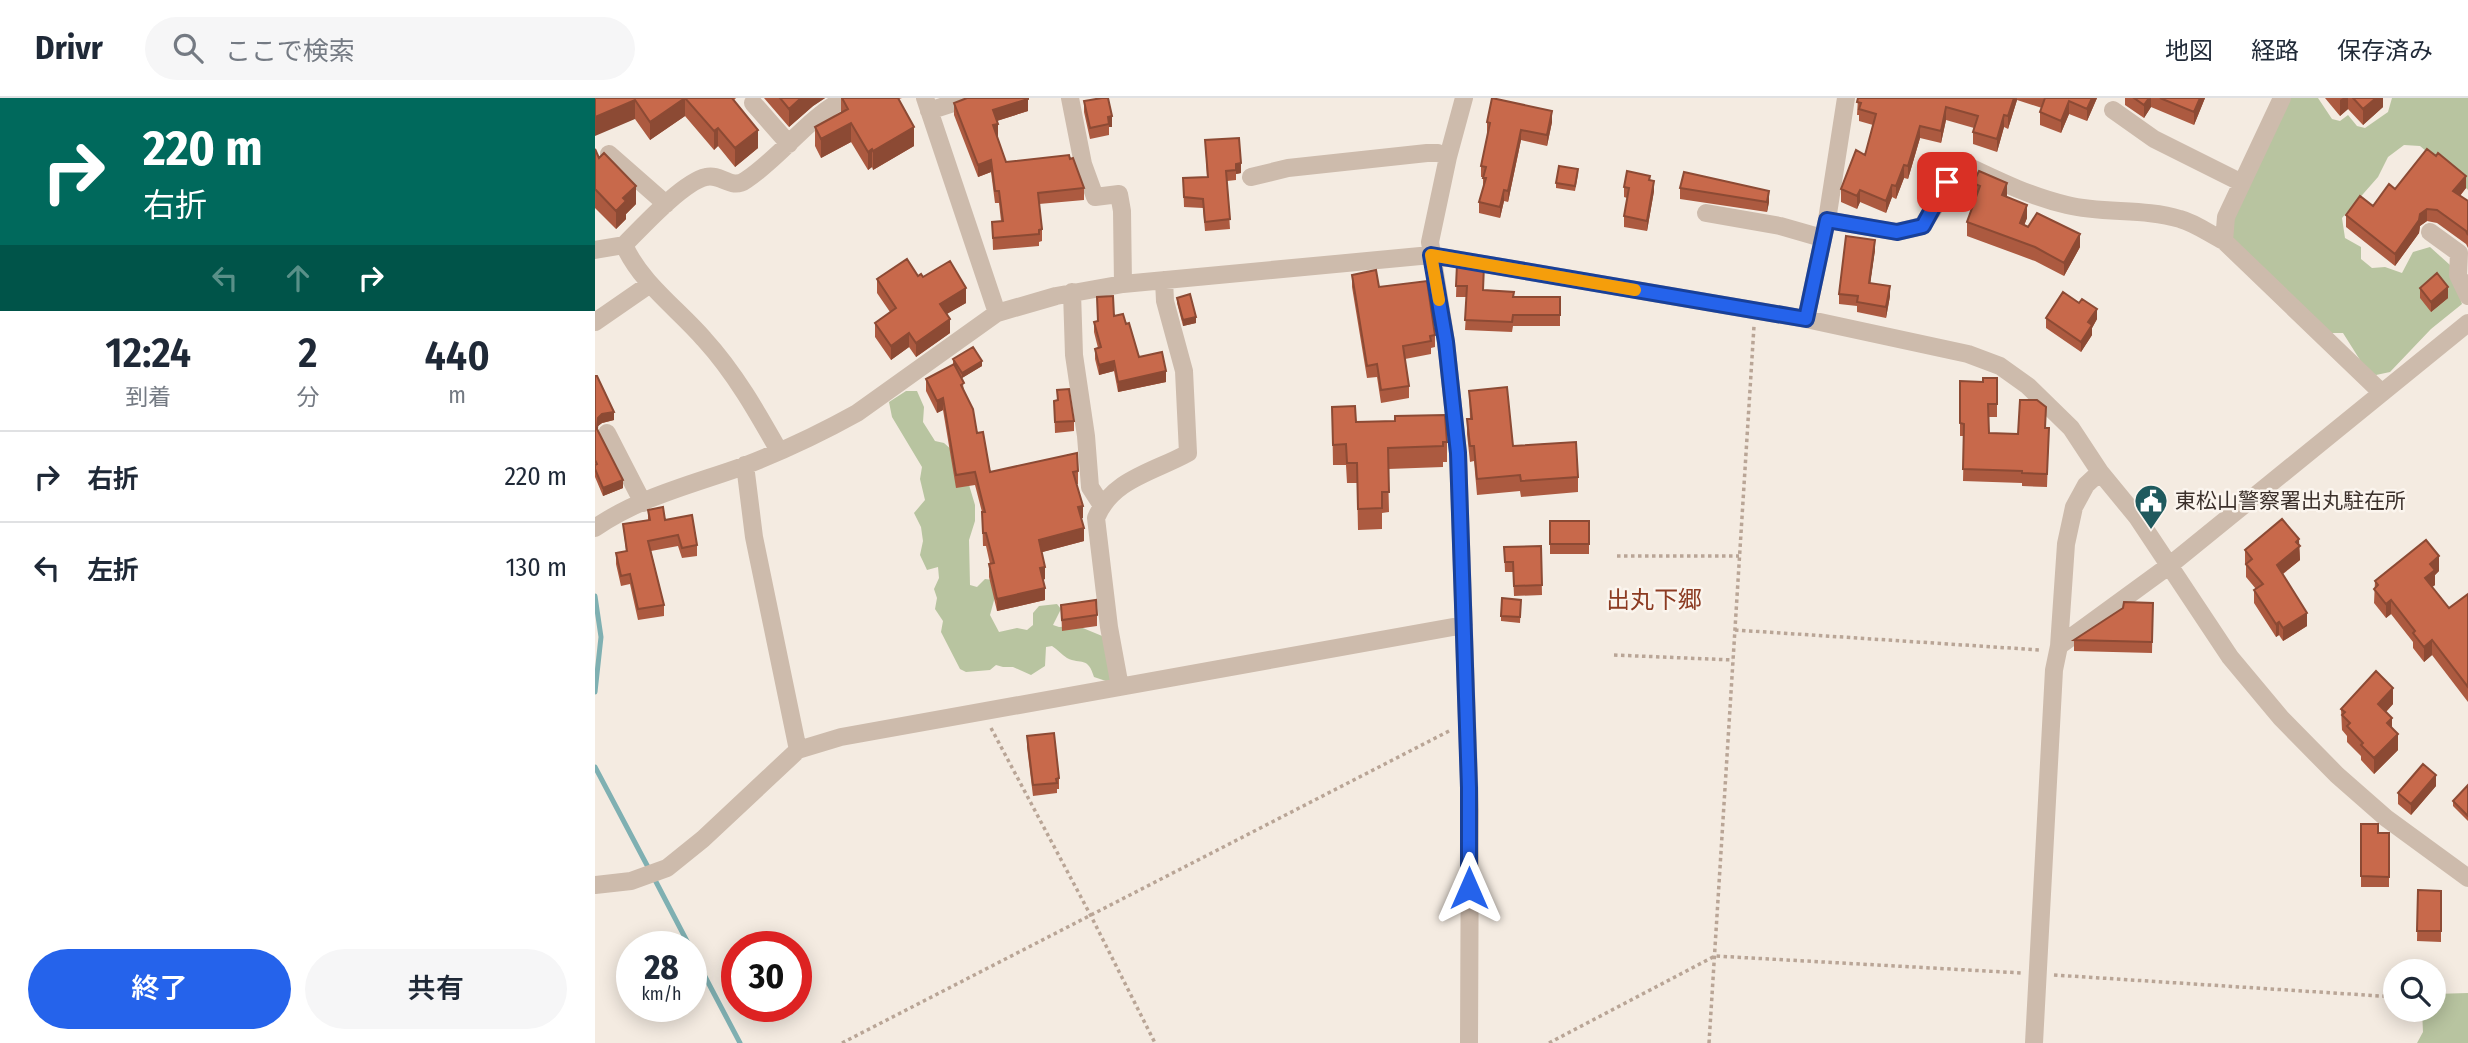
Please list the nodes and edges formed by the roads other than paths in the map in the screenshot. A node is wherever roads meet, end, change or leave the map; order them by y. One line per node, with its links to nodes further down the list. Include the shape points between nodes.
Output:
1 (846, 98): 10 (street)
2 (969, 98): 8 (street)
3 (1070, 98): 26 (street, via 1083,164 1095,197 1119,194)
4 (1464, 98): 12 (street)
5 (1846, 98): 17 (street)
6 (2282, 98): 14 (street)
7 (753, 103): 10 (street)
8 (927, 105): 29 (street)
9 (2113, 110): 14 (street, via 2154,139)
10 (789, 144): 15 (street, via 743,183 735,185 710,175)
11 (609, 154): 15 (street)
12 (1448, 157): 13 (street, via 1427,153 1345,160); 23 (street)
13 (1251, 177)
14 (2242, 183): 20 (street, via 2226,217)
15 (666, 204): 21 (street)
16 (1706, 213): 19 (street)
17 (1827, 220): 19 (street); 20 (street, via 1897,232 1923,226 1957,161 2022,192 2069,206 2182,219)
18 (2430, 232): 28 (street, via 2459,253 2458,275)
19 (1822, 238): 30 (street)
20 (2224, 241): 33 (street)
21 (624, 245): 22 (street); 25 (street)
22 (595, 250)
23 (1431, 255): 24 (street); 30 (street); 42 (street, via 1458,453)
24 (1164, 280): 26 (street); 39 (street, via 1165,301 1184,371 1188,453 1123,484)
25 (650, 284): 31 (street); 35 (street, via 705,340 744,390)
26 (1123, 284): 27 (street)
27 (1072, 292): 29 (street); 39 (street, via 1074,355 1090,487)
28 (2468, 296)
29 (997, 313): 35 (street, via 857,413)
30 (1806, 319): 37 (street, via 1968,354 2000,366 2071,428)
31 (595, 322)
32 (2466, 329): 33 (street)
33 (2382, 393): 41 (street)
34 (607, 433): 38 (street)
35 (779, 451): 36 (street)
36 (744, 466): 38 (street); 45 (street)
37 (2100, 472): 41 (street); 43 (street, via 2074,507 2066,544)
38 (643, 503): 40 (street)
39 (1101, 504): 44 (street, via 1096,518)
40 (595, 528)
41 (2169, 565): 43 (street); 46 (street, via 2230,657 2281,718 2386,818)
42 (1464, 625): 44 (street); 48 (street, via 1470,810)
43 (2058, 649): 49 (street)
44 (1119, 687): 45 (street, via 841,737)
45 (798, 750): 47 (street, via 667,868 631,881)
46 (2468, 878)
47 (595, 885)
48 (1469, 1043)
49 (2034, 1043)

